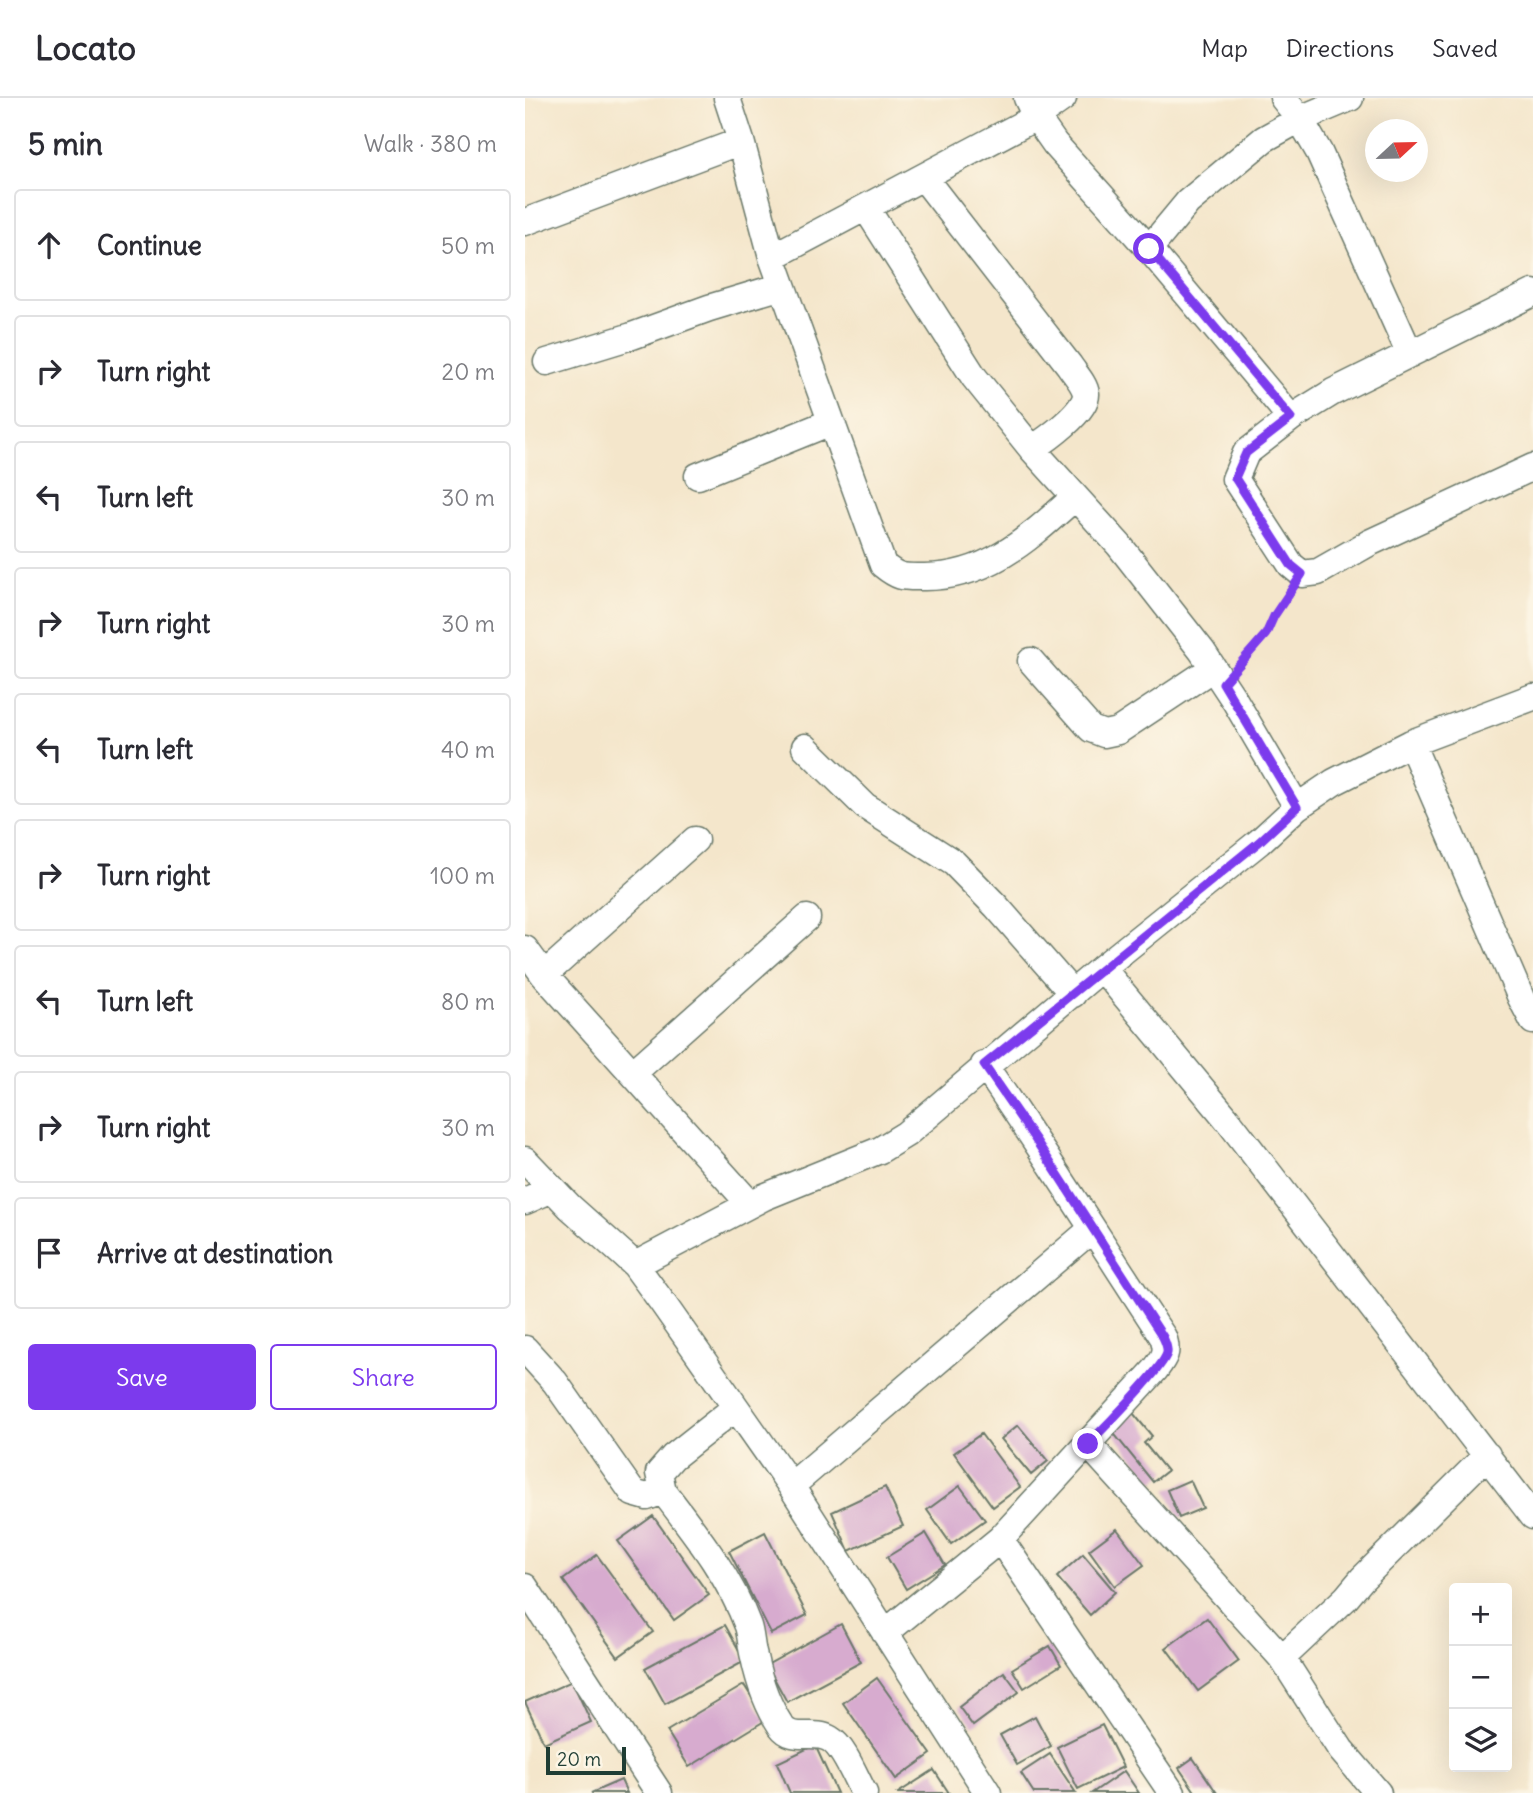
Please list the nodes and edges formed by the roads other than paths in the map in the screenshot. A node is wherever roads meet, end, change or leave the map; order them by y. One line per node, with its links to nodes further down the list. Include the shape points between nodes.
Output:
1 (727, 98): 7 (street)
2 (1063, 98): 5 (street)
3 (1283, 98): 6 (street)
4 (1350, 98): 6 (street)
5 (1032, 108): 8 (street); 11 (street, via 1055,144)
6 (1300, 119): 11 (street, via 1264,139 1188,202); 15 (street)
7 (741, 141): 10 (street); 12 (street)
8 (924, 178): 9 (street); 19 (street, via 1086,390 1085,401 1064,424)
9 (866, 208): 12 (street); 19 (street, via 974,377)
10 (525, 222)
11 (1149, 249): 17 (street)
12 (772, 257): 13 (street)
13 (782, 286): 16 (street); 18 (street)
14 (1533, 293): 15 (street)
15 (1409, 354): 17 (street)
16 (547, 362)
17 (1291, 418): 20 (street, via 1246,453 1235,478 1291,565 1302,574 1318,572 1369,543)
18 (831, 422): 21 (street); 22 (street, via 883,565 895,576 944,577 983,566 1030,538)
19 (1031, 449): 22 (street)
20 (1533, 467)
21 (698, 476)
22 (1075, 497): 24 (street, via 1119,545)
23 (1031, 661): 24 (street, via 1091,729 1104,734 1118,731)
24 (1218, 676): 28 (street)
25 (1533, 696): 26 (street)
26 (1412, 743): 28 (street, via 1334,782); 35 (street)
27 (805, 747): 34 (street, via 865,806 954,863)
28 (1297, 807): 32 (street)
29 (695, 840): 33 (street)
30 (807, 918): 37 (street)
31 (525, 949): 33 (street)
32 (1102, 968): 34 (street); 47 (street, via 1227,1119)
33 (544, 975): 37 (street)
34 (1073, 994): 36 (street)
35 (1533, 1021)
36 (984, 1065): 41 (street, via 906,1134 880,1150); 42 (street)
37 (633, 1073): 41 (street)
38 (525, 1160): 39 (street)
39 (552, 1189): 40 (street); 43 (street)
40 (525, 1201)
41 (750, 1204): 43 (street)
42 (1092, 1229): 46 (street, via 1163,1337 1167,1355); 48 (street)
43 (635, 1265): 45 (street)
44 (525, 1349): 49 (street, via 555,1382 633,1493 647,1497)
45 (735, 1408): 48 (street); 49 (street, via 673,1457 659,1474)
46 (1088, 1444): 51 (street); 54 (street)
47 (1487, 1455): 50 (street); 54 (street)
48 (791, 1486): 53 (street)
49 (663, 1491): 56 (street, via 728,1582 749,1628 758,1677 783,1729 794,1736 813,1734 831,1740)
50 (1533, 1516)
51 (1000, 1539): 53 (street); 58 (street)
52 (525, 1587): 55 (street)
53 (885, 1633): 57 (street)
54 (1282, 1658): 59 (street, via 1341,1750)
55 (659, 1793)
56 (864, 1793)
57 (988, 1793)
58 (1172, 1793)
59 (1378, 1793)

